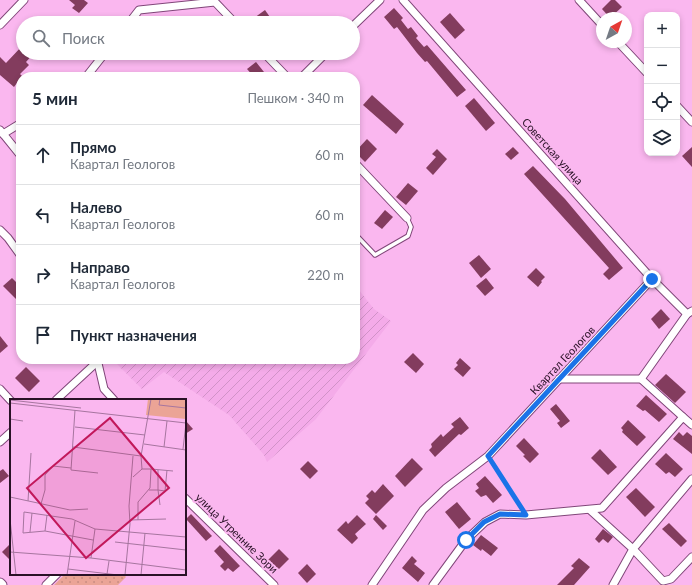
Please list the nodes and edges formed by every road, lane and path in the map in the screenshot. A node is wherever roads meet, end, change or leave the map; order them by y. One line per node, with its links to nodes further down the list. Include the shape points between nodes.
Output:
1 (24, 0): 9 (street)
2 (380, 0): 8 (street)
3 (403, 0): 28 (street, Советская улица)
4 (579, 0): 7 (street)
5 (135, 16): 6 (street, via 140,10 216,2)
6 (229, 16)
7 (596, 18)
8 (360, 19)
9 (0, 25)
10 (624, 48): 14 (street)
11 (99, 60): 15 (street)
12 (271, 60): 16 (street)
13 (319, 60): 17 (street)
14 (644, 70)
15 (90, 72)
16 (282, 72)
17 (307, 72)
18 (680, 109): 19 (street)
19 (692, 122)
20 (16, 125): 21 (street)
21 (1, 132): 22 (street)
22 (16, 150)
23 (360, 168): 24 (street)
24 (407, 218): 26 (lane, via 411,227 408,236 375,255)
25 (0, 230): 27 (street)
26 (360, 239)
27 (16, 249)
28 (652, 279): 29 (street, Советская улица); 32 (street, Квартал Геологов)
29 (690, 313): 33 (street)
30 (94, 364): 35 (street)
31 (98, 364): 36 (street, via 104,389)
32 (559, 379): 33 (street); 42 (street, Квартал Геологов)
33 (641, 379): 38 (street)
34 (0, 389): 37 (street)
35 (57, 399)
36 (113, 399)
37 (10, 400)
38 (683, 417): 39 (street); 45 (street, via 602,508)
39 (692, 425)
40 (10, 433): 41 (street)
41 (0, 442)
42 (488, 456): 46 (path); 50 (street, Квартал Геологов, via 446,488 423,510)
43 (692, 479): 47 (street)
44 (186, 499): 52 (street, улица Утренние Зори)
45 (590, 510): 46 (street); 47 (street)
46 (526, 515): 53 (street, via 500,514 484,522 466,540)
47 (633, 549): 48 (street, via 663,580 671,579); 54 (street)
48 (692, 557)
49 (56, 575): 51 (street)
50 (374, 584)
51 (46, 585)
52 (274, 585)
53 (433, 585)
54 (613, 585)

